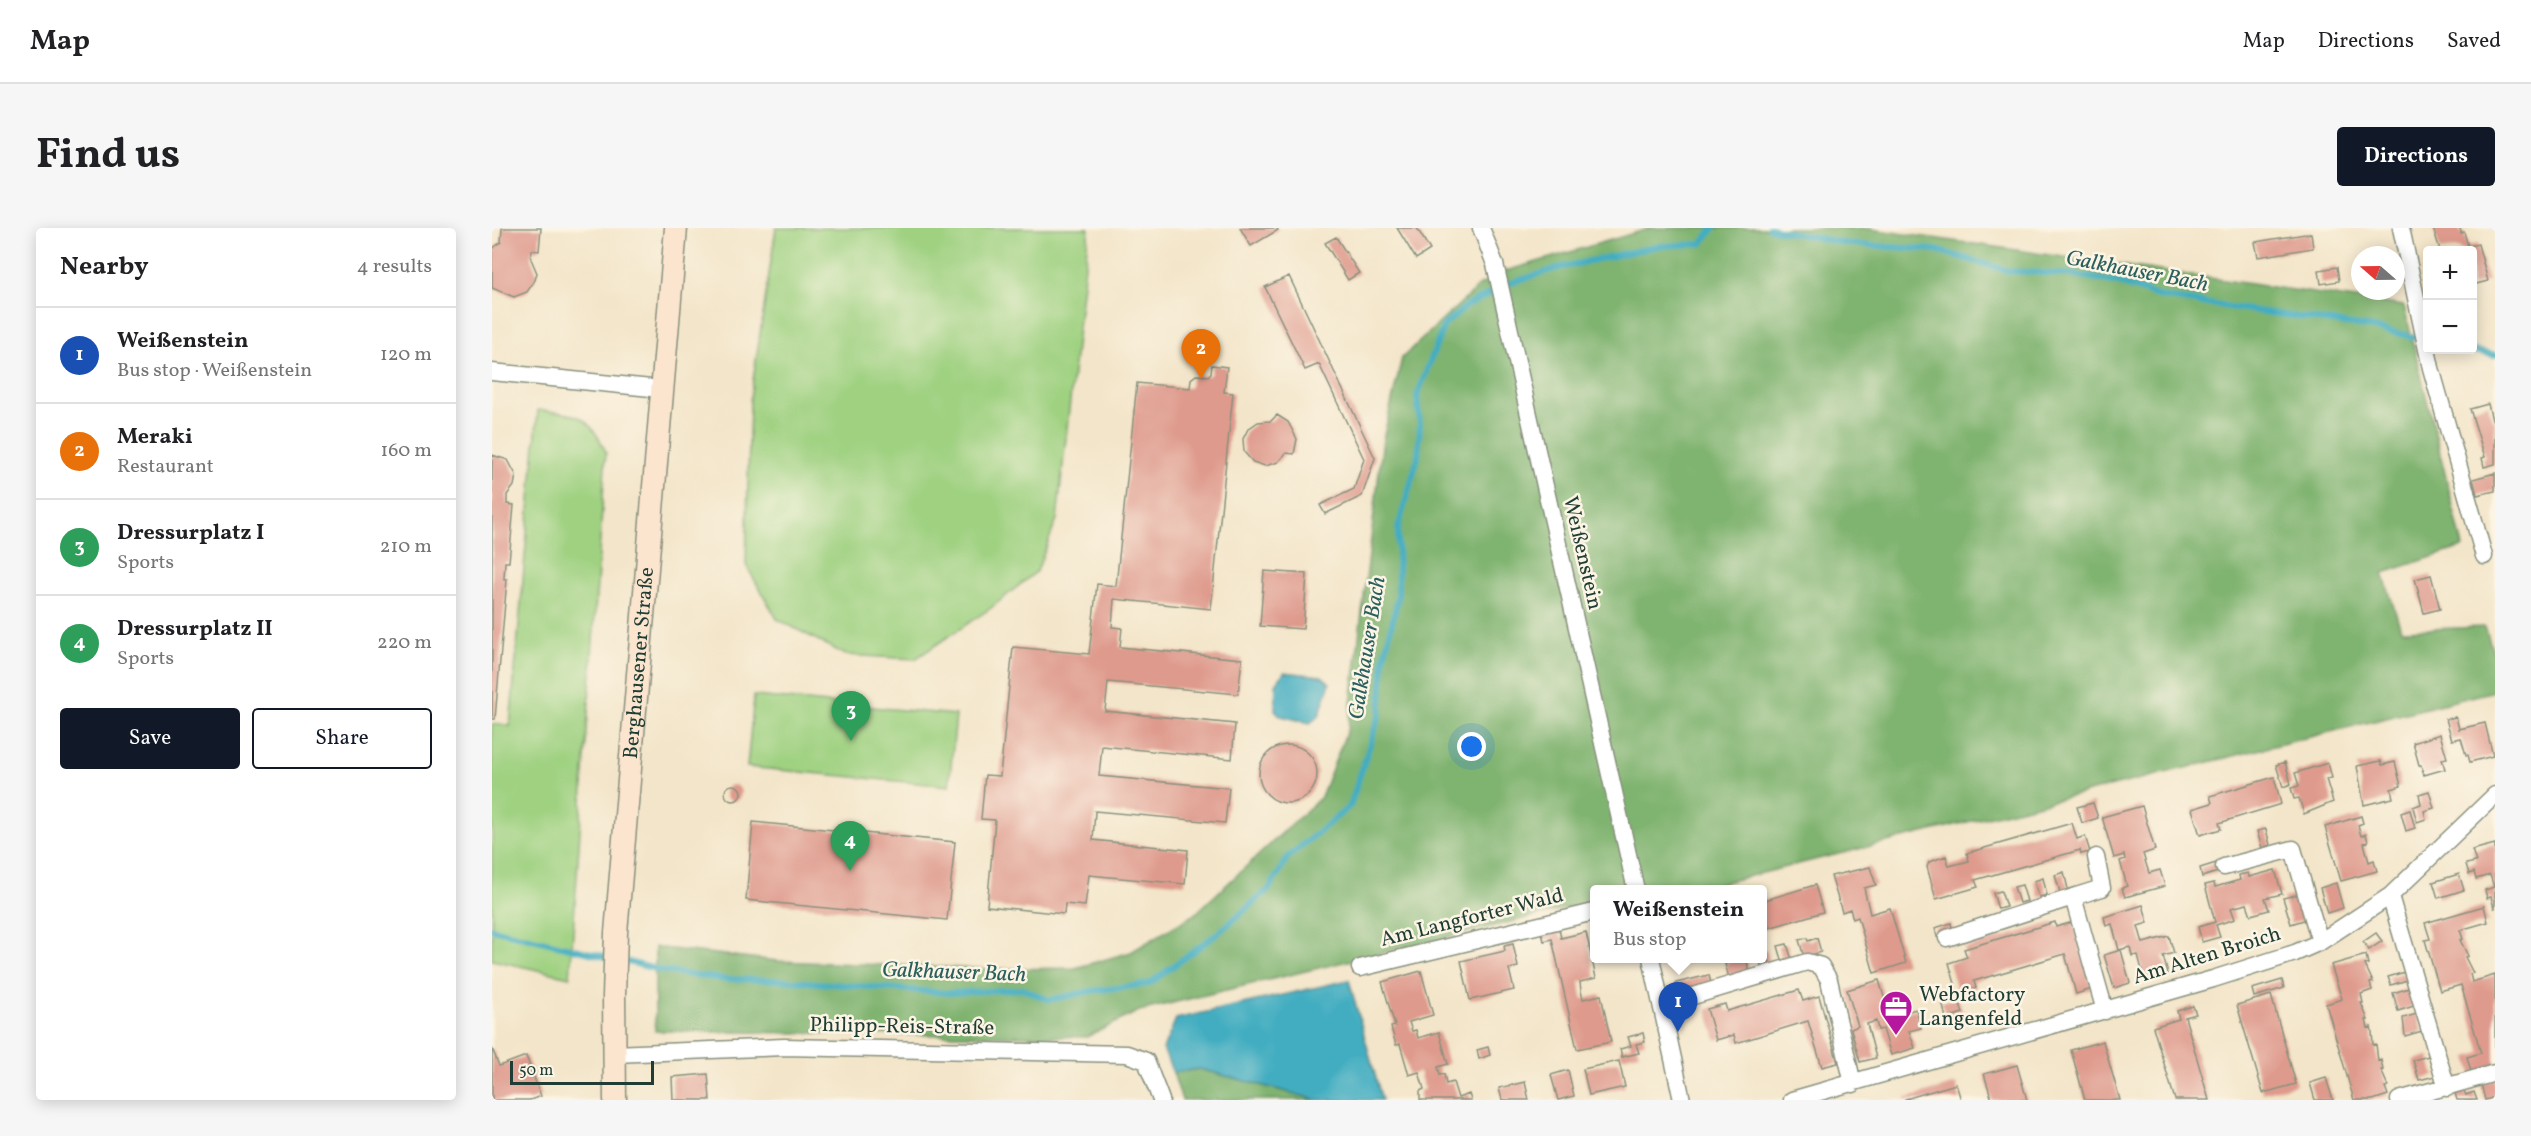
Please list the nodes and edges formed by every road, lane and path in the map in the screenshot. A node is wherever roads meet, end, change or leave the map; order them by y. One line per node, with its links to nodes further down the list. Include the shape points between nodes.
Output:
1 (676, 228): 5 (main road, Berghausener Straße)
2 (1481, 228): 10 (street, Weißenstein, via 1495,264)
3 (2401, 228): 6 (street, via 2431,368)
4 (492, 372): 5 (street)
5 (661, 389): 20 (main road, Berghausener Straße, via 616,933)
6 (2484, 556)
7 (2495, 795): 11 (street, Am Alten Broich)
8 (2096, 857): 12 (street, via 2102,888)
9 (2224, 867): 15 (street, via 2293,849)
10 (1635, 885)
11 (2390, 896): 15 (street, Am Alten Broich); 23 (street)
12 (2073, 897): 14 (street); 19 (street)
13 (1590, 913): 17 (street, Am Langforter Wald)
14 (1947, 938)
15 (2320, 942): 19 (street, Am Alten Broich)
16 (1652, 963): 26 (street)
17 (1360, 968)
18 (1693, 996): 22 (street, via 1807,962 1821,966 1829,980)
19 (2105, 1011): 22 (street, Am Alten Broich)
20 (614, 1054): 24 (main road, Berghausener Straße); 25 (street, Philipp-Reis-Straße, via 784,1047 1127,1054 1146,1061)
21 (2495, 1073): 23 (street)
22 (1853, 1084): 27 (street, Am Alten Broich)
23 (2447, 1088): 28 (street)
24 (615, 1100)
25 (1161, 1100)
26 (1682, 1100)
27 (1792, 1100)
28 (2399, 1100)

